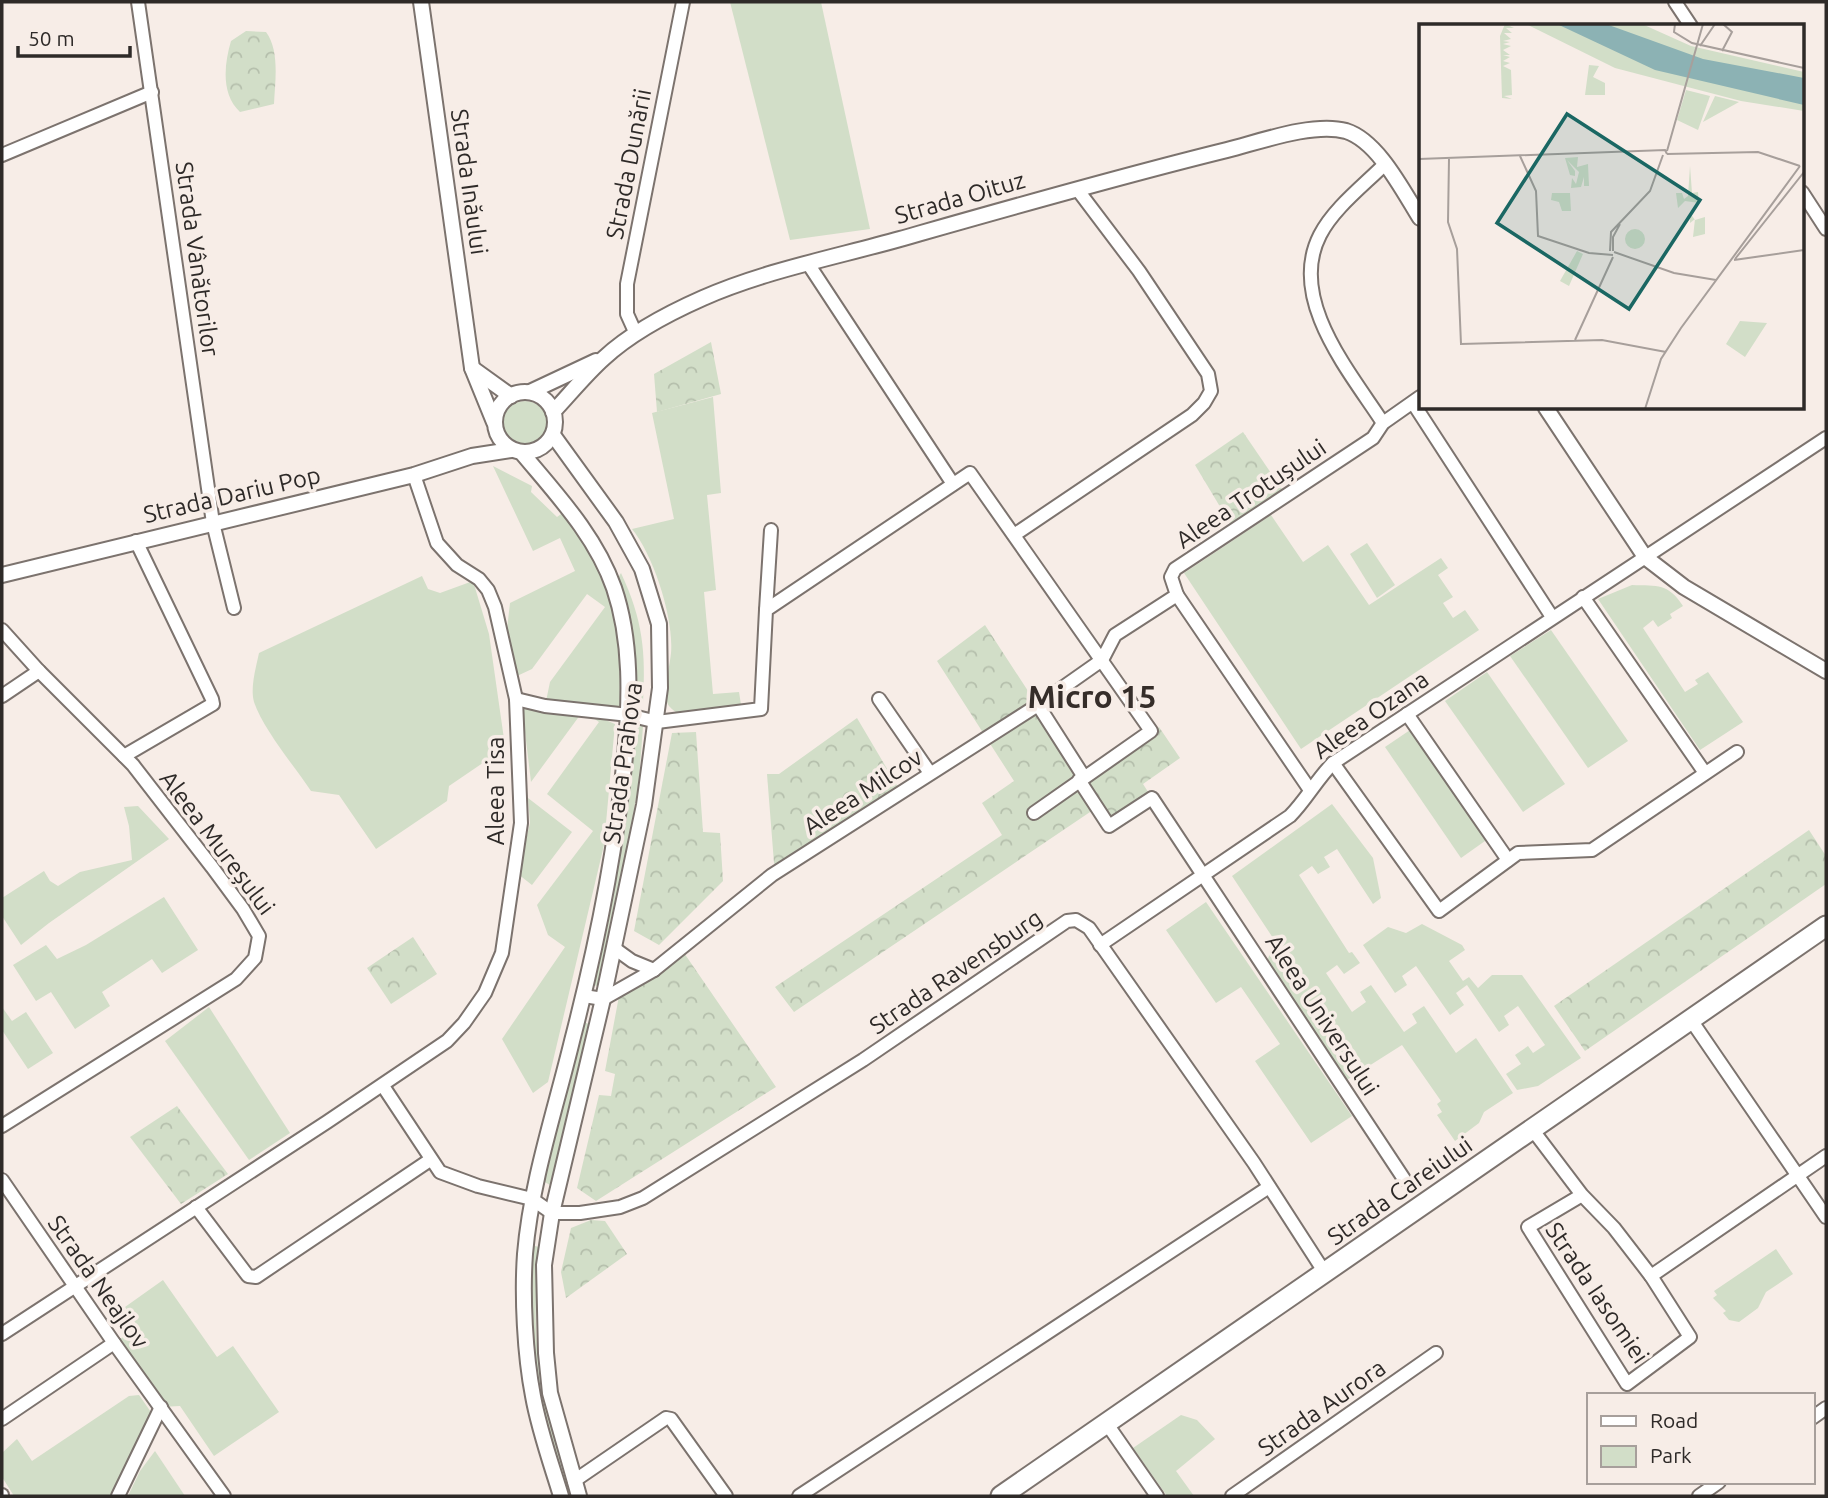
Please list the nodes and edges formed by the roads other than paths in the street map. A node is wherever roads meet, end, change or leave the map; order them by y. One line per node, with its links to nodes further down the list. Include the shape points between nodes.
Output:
1 (138, 2): 6 (street, Strada Vânătorilor)
2 (421, 2): 16 (street, Strada Inăului)
3 (683, 2): 14 (street, Strada Dunării, via 627,284 627,314)
4 (1675, 2): 5 (street)
5 (1690, 24)
6 (152, 92): 7 (street); 31 (street, Strada Vânătorilor)
7 (2, 155)
8 (1385, 164): 9 (street, Strada Oituz, via 1360,138 1346,131 1312,130); 11 (street); 23 (street, via 1331,219 1319,237 1311,266 1321,326)
9 (1077, 189): 13 (street, Strada Oituz); 33 (street, via 1203,366 1211,391 1192,415)
10 (1804, 195): 12 (street)
11 (1419, 216)
12 (1826, 229)
13 (809, 265): 14 (street, Strada Oituz, via 705,297); 30 (street)
14 (636, 334): 15 (street, Strada Oituz)
15 (603, 358): 17 (street, Strada Oituz); 22 (street, Strada Oituz)
16 (472, 368): 18 (street); 24 (street, Strada Inăului)
17 (530, 392): 18 (street); 22 (street)
18 (511, 396): 24 (street, via 495,412)
19 (1417, 400): 23 (street, Aleea Trotușului)
20 (1423, 410): 41 (street)
21 (1547, 410): 35 (street)
22 (554, 412): 25 (street)
23 (1383, 423): 37 (street, Aleea Trotușului, via 1373,438 1175,569 1171,577)
24 (495, 428): 27 (street, via 502,443); 28 (street, Strada Dariu Pop)
25 (553, 435): 27 (street, via 535,451); 52 (street, Strada Prahova, via 616,522 642,569 659,624)
26 (1826, 438): 35 (street, Aleea Ozana)
27 (517, 452): 28 (street, Strada Dariu Pop); 51 (street, Strada Prahova, via 591,539 614,586 626,629)
28 (471, 456): 29 (street, Strada Dariu Pop)
29 (414, 475): 31 (street, Strada Dariu Pop); 47 (street, Aleea Tisa, via 437,543 488,590)
30 (953, 484): 33 (street, via 970,473); 40 (street)
31 (213, 523): 34 (street, Strada Dariu Pop); 39 (street, Strada Vânătorilor)
32 (771, 530): 40 (street)
33 (1014, 535): 43 (street)
34 (136, 541): 36 (street, Strada Dariu Pop); 54 (street, via 213,704)
35 (1645, 556): 38 (street, Aleea Ozana); 45 (street, via 1684,587)
36 (2, 575)
37 (1177, 594): 43 (street, via 1115,635); 59 (street)
38 (1583, 597): 41 (street, Aleea Ozana); 57 (street)
39 (234, 608)
40 (766, 610): 52 (street, via 761,709)
41 (1552, 617): 50 (street, Aleea Ozana)
42 (2, 630): 44 (street, Aleea Mureșului)
43 (1102, 660): 49 (street, Aleea Milcov); 58 (street, via 1151,731)
44 (38, 671): 46 (street); 54 (street, Aleea Mureșului)
45 (1826, 671)
46 (2, 696)
47 (516, 699): 51 (street); 70 (street, Aleea Tisa, via 521,823 502,953 485,993 464,1023 447,1041)
48 (879, 699): 56 (street)
49 (1038, 705): 56 (street, Aleea Milcov); 58 (street)
50 (1407, 714): 55 (street, Aleea Ozana); 61 (street)
51 (629, 715): 52 (street); 67 (street, Strada Prahova, via 622,790)
52 (657, 722): 65 (street, Strada Prahova)
53 (1737, 752): 57 (street)
54 (124, 756): 71 (street, Aleea Mureșului, via 243,909 259,936 254,958 236,979)
55 (1333, 763): 59 (street, Aleea Ozana); 61 (street, via 1439,911)
56 (930, 773): 66 (street, Aleea Milcov, via 772,875)
57 (1705, 773): 61 (street, via 1592,850 1518,853)
58 (1082, 779): 60 (street); 62 (street, Aleea Universului, via 1109,826 1152,798)
59 (1310, 790): 62 (street, Aleea Ozana, via 1290,816)
60 (1034, 813)
61 (1508, 860)
62 (1205, 875): 64 (street, Aleea Ozana); 76 (street, Aleea Universului)
63 (1826, 926): 69 (main road, Strada Careiului)
64 (1100, 945): 78 (street, Strada Ravensburg); 82 (street, Strada Ravensburg, via 1083,923 1068,922 863,1060 643,1198 620,1208)
65 (614, 948): 66 (street); 68 (street, Strada Prahova)
66 (654, 970): 68 (street, Aleea Milcov)
67 (584, 996): 68 (street); 80 (street, Strada Prahova)
68 (603, 999): 82 (street, Strada Prahova)
69 (1691, 1020): 72 (main road, Strada Careiului); 75 (street)
70 (383, 1086): 74 (street); 81 (street, Aleea Tisa)
71 (2, 1126)
72 (1532, 1129): 79 (street, Strada Iasomiei); 84 (main road, Strada Careiului)
73 (1826, 1156): 75 (street)
74 (430, 1160): 80 (street, via 440,1172); 81 (street, via 256,1277 248,1276)
75 (1798, 1175): 83 (street); 85 (street)
76 (1404, 1178)
77 (2, 1180): 86 (street, Strada Neajlov)
78 (1269, 1187): 84 (street, Strada Ravensburg); 100 (street)
79 (1582, 1195): 85 (street, Strada Iasomiei); 85 (street, Strada Iasomiei, via 1528,1227 1627,1384 1690,1337)
80 (532, 1199): 82 (street); 97 (street, Strada Prahova, via 525,1258 527,1355 533,1398)
81 (196, 1207): 86 (street, Aleea Tisa)
82 (552, 1213): 93 (street, Strada Prahova, via 544,1265 545,1353)
83 (1826, 1217)
84 (1325, 1273): 92 (main road, Strada Careiului)
85 (1651, 1276)
86 (76, 1286): 87 (street, Aleea Tisa); 88 (street, Strada Neajlov)
87 (2, 1334)
88 (114, 1343): 90 (street, Strada Neajlov); 91 (street)
89 (1436, 1353): 103 (street, Strada Aurora)
90 (161, 1407): 95 (street); 96 (street, Strada Neajlov)
91 (2, 1419)
92 (1107, 1424): 101 (main road, Strada Careiului); 102 (street)
93 (574, 1481): 98 (street, Strada Prahova); 99 (street, via 666,1418)
94 (1716, 1484): 104 (street)
95 (118, 1496)
96 (224, 1496)
97 (561, 1496)
98 (579, 1496)
99 (726, 1496)
100 (799, 1496)
101 (1001, 1496)
102 (1157, 1496)
103 (1232, 1496)
104 (1699, 1496)

